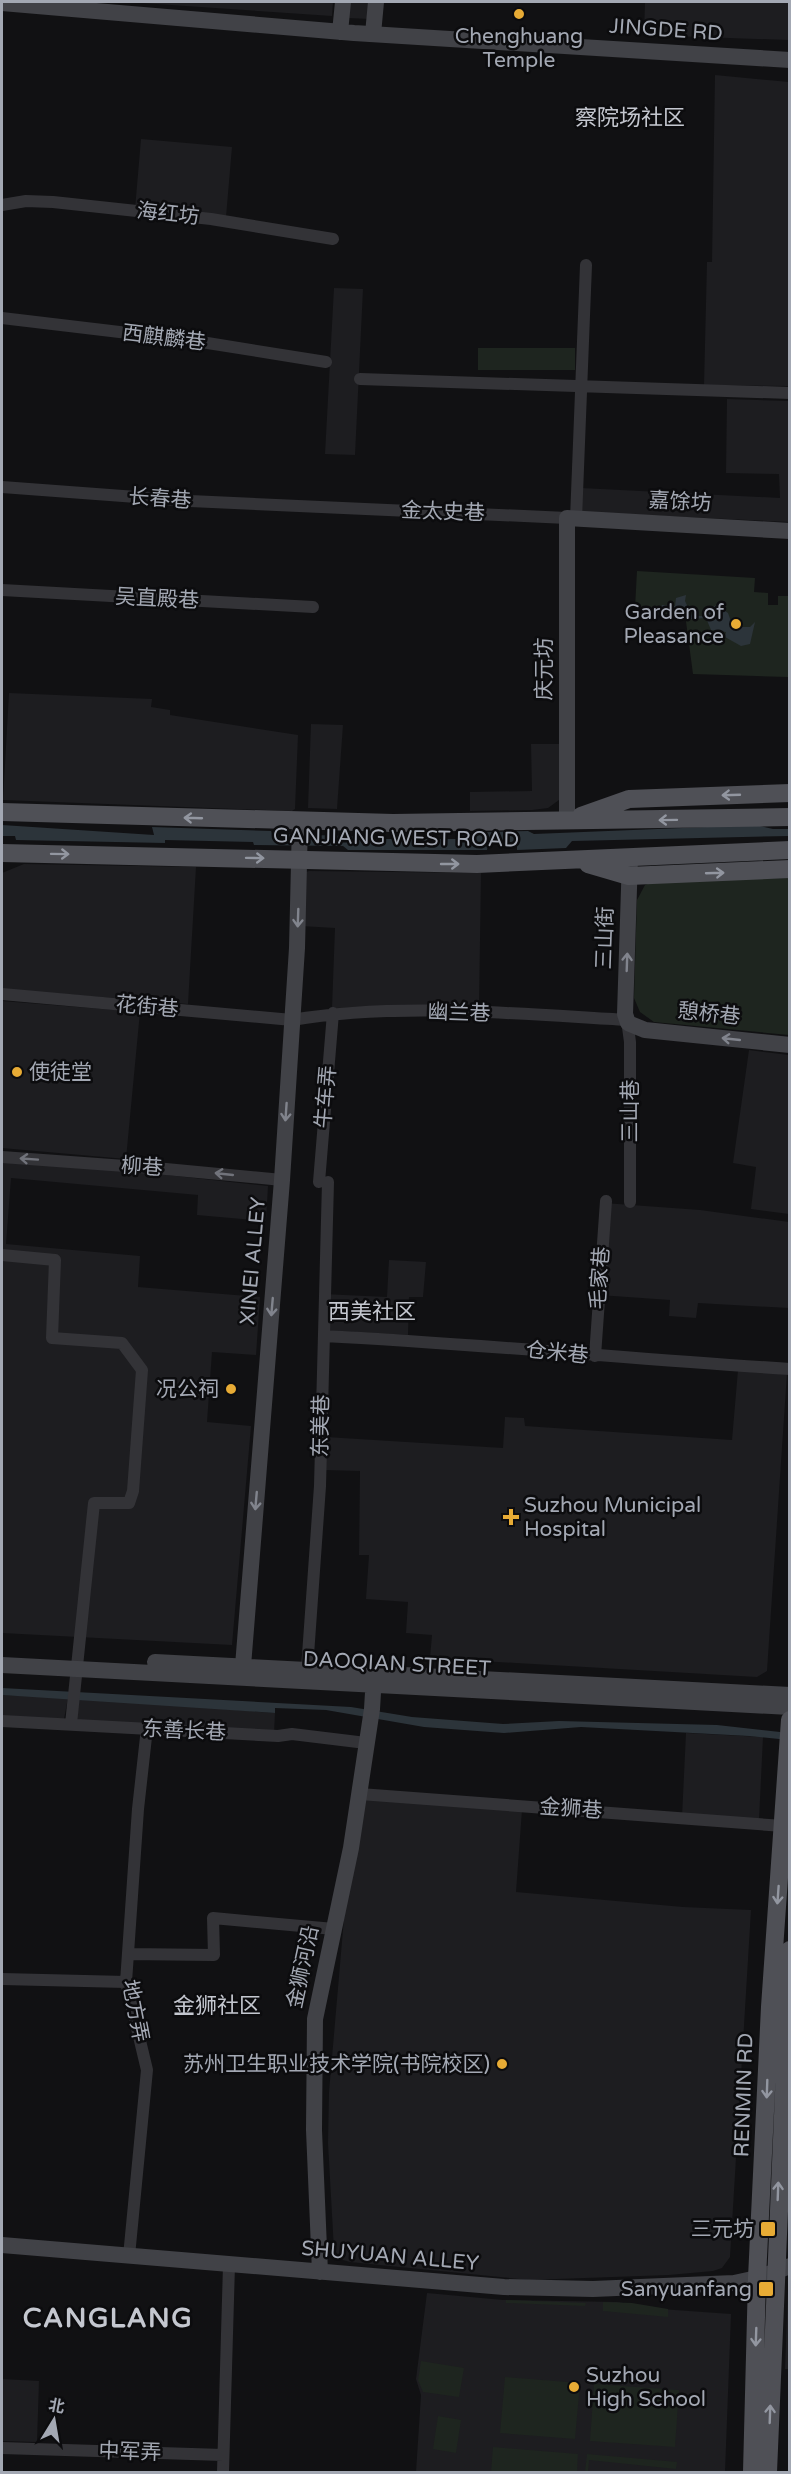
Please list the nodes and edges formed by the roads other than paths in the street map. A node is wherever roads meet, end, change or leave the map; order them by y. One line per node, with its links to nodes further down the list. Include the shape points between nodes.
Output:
1 (343, 2): 4 (main road)
2 (376, 2): 5 (main road)
3 (2, 3): 4 (main road, JINGDE RD)
4 (340, 32): 5 (main road, JINGDE RD)
5 (373, 34): 6 (main road, JINGDE RD)
6 (789, 60)
7 (2, 205): 8 (street, 海红坊, via 53,202 211,219)
8 (333, 239)
9 (586, 265): 13 (street)
10 (2, 318): 11 (street, 西麒麟巷, via 195,341)
11 (326, 362)
12 (360, 379): 13 (street)
13 (583, 385): 14 (street); 17 (street)
14 (789, 393)
15 (2, 487): 16 (street, 长春巷)
16 (319, 507): 17 (street, 金太史巷)
17 (572, 518): 18 (main road, 嘉馀坊); 25 (main road, 庆元坊)
18 (789, 531)
19 (2, 590): 20 (street, 吴直殿巷)
20 (313, 607)
21 (789, 793): 22 (main road, one-way to 22)
22 (629, 799): 25 (main road); 26 (main road)
23 (2, 812): 27 (main road, GANJIANG WEST ROAD, one-way to 23)
24 (789, 817): 26 (main road, GANJIANG WEST ROAD, one-way to 26)
25 (567, 821): 26 (main road, GANJIANG WEST ROAD); 27 (main road, GANJIANG WEST ROAD)
26 (630, 821)
27 (300, 826): 30 (main road, XINEI ALLEY)
28 (789, 850): 31 (main road, GANJIANG WEST ROAD)
29 (2, 853): 30 (main road, GANJIANG WEST ROAD, one-way to 30)
30 (300, 854): 32 (main road, GANJIANG WEST ROAD, one-way to 32, via 466,864); 37 (main road, XINEI ALLEY, one-way to 37)
31 (630, 857): 32 (main road, GANJIANG WEST ROAD); 34 (main road, 三山街)
32 (574, 861): 34 (main road)
33 (789, 869): 34 (main road, one-way to 33)
34 (629, 876): 38 (main road, 三山街, one-way to 34)
35 (2, 994): 37 (street, 花街巷)
36 (333, 1013): 37 (street, 幽兰巷); 38 (street, 幽兰巷, via 439,1012); 42 (street, 牛车弄)
37 (292, 1020): 41 (main road, XINEI ALLEY, one-way to 41)
38 (627, 1020): 39 (main road, 憩桥巷, one-way to 38, via 645,1030 631,1026); 44 (street, 三山巷)
39 (789, 1045)
40 (2, 1157): 41 (street, 柳巷, one-way to 40)
41 (282, 1180): 51 (main road, XINEI ALLEY, one-way to 51)
42 (323, 1182): 46 (street, 东美巷)
43 (606, 1201): 47 (street, 毛家巷)
44 (630, 1202)
45 (2, 1255): 53 (street, via 56,1260 52,1338 122,1343 142,1370 129,1503 94,1503)
46 (324, 1336): 47 (street, 仓米巷); 52 (street, 东美巷, via 320,1486)
47 (595, 1356): 48 (street, 仓米巷)
48 (789, 1369)
49 (2, 1653): 53 (main road, DAOQIAN STREET)
50 (2, 1665): 53 (main road, DAOQIAN STREET)
51 (243, 1666): 52 (main road, DAOQIAN STREET); 53 (main road, DAOQIAN STREET)
52 (307, 1669): 54 (main road, DAOQIAN STREET)
53 (77, 1670): 54 (main road, DAOQIAN STREET); 59 (street)
54 (374, 1679): 55 (main road, DAOQIAN STREET); 56 (main road, DAOQIAN STREET); 61 (main road, 金狮河沿)
55 (789, 1695)
56 (789, 1707)
57 (2, 1721): 59 (street, 东善长巷)
58 (789, 1721): 63 (main road, RENMIN RD)
59 (71, 1724): 60 (street, 东善长巷)
60 (147, 1728): 61 (street, 东善长巷, via 292,1734); 66 (street, 地方弄)
61 (366, 1743): 62 (main road, 金狮河沿)
62 (360, 1794): 63 (street, 金狮巷); 64 (main road, 金狮河沿)
63 (783, 1826): 74 (main road, RENMIN RD, one-way to 74)
64 (334, 1929): 66 (street, via 213,1918 214,1954); 73 (main road, 金狮河沿, via 314,2034)
65 (789, 1950): 72 (main road, RENMIN RD, one-way to 65)
66 (128, 1954): 68 (street, 地方弄)
67 (2, 1979): 68 (street)
68 (126, 1982): 70 (street, 地方弄, via 147,2070)
69 (2, 2245): 70 (main road, SHUYUAN ALLEY)
70 (129, 2256): 71 (main road, SHUYUAN ALLEY)
71 (229, 2265): 73 (main road, SHUYUAN ALLEY); 76 (street)
72 (782, 2268): 74 (main road, SHUYUAN ALLEY); 79 (main road, RENMIN RD, one-way to 72)
73 (320, 2272): 74 (main road, SHUYUAN ALLEY, via 504,2287 593,2289 734,2283)
74 (757, 2278): 78 (main road, RENMIN RD, one-way to 78)
75 (2, 2448): 76 (street, 中军弄)
76 (223, 2455): 77 (street)
77 (223, 2472)
78 (752, 2472)
79 (768, 2472)

